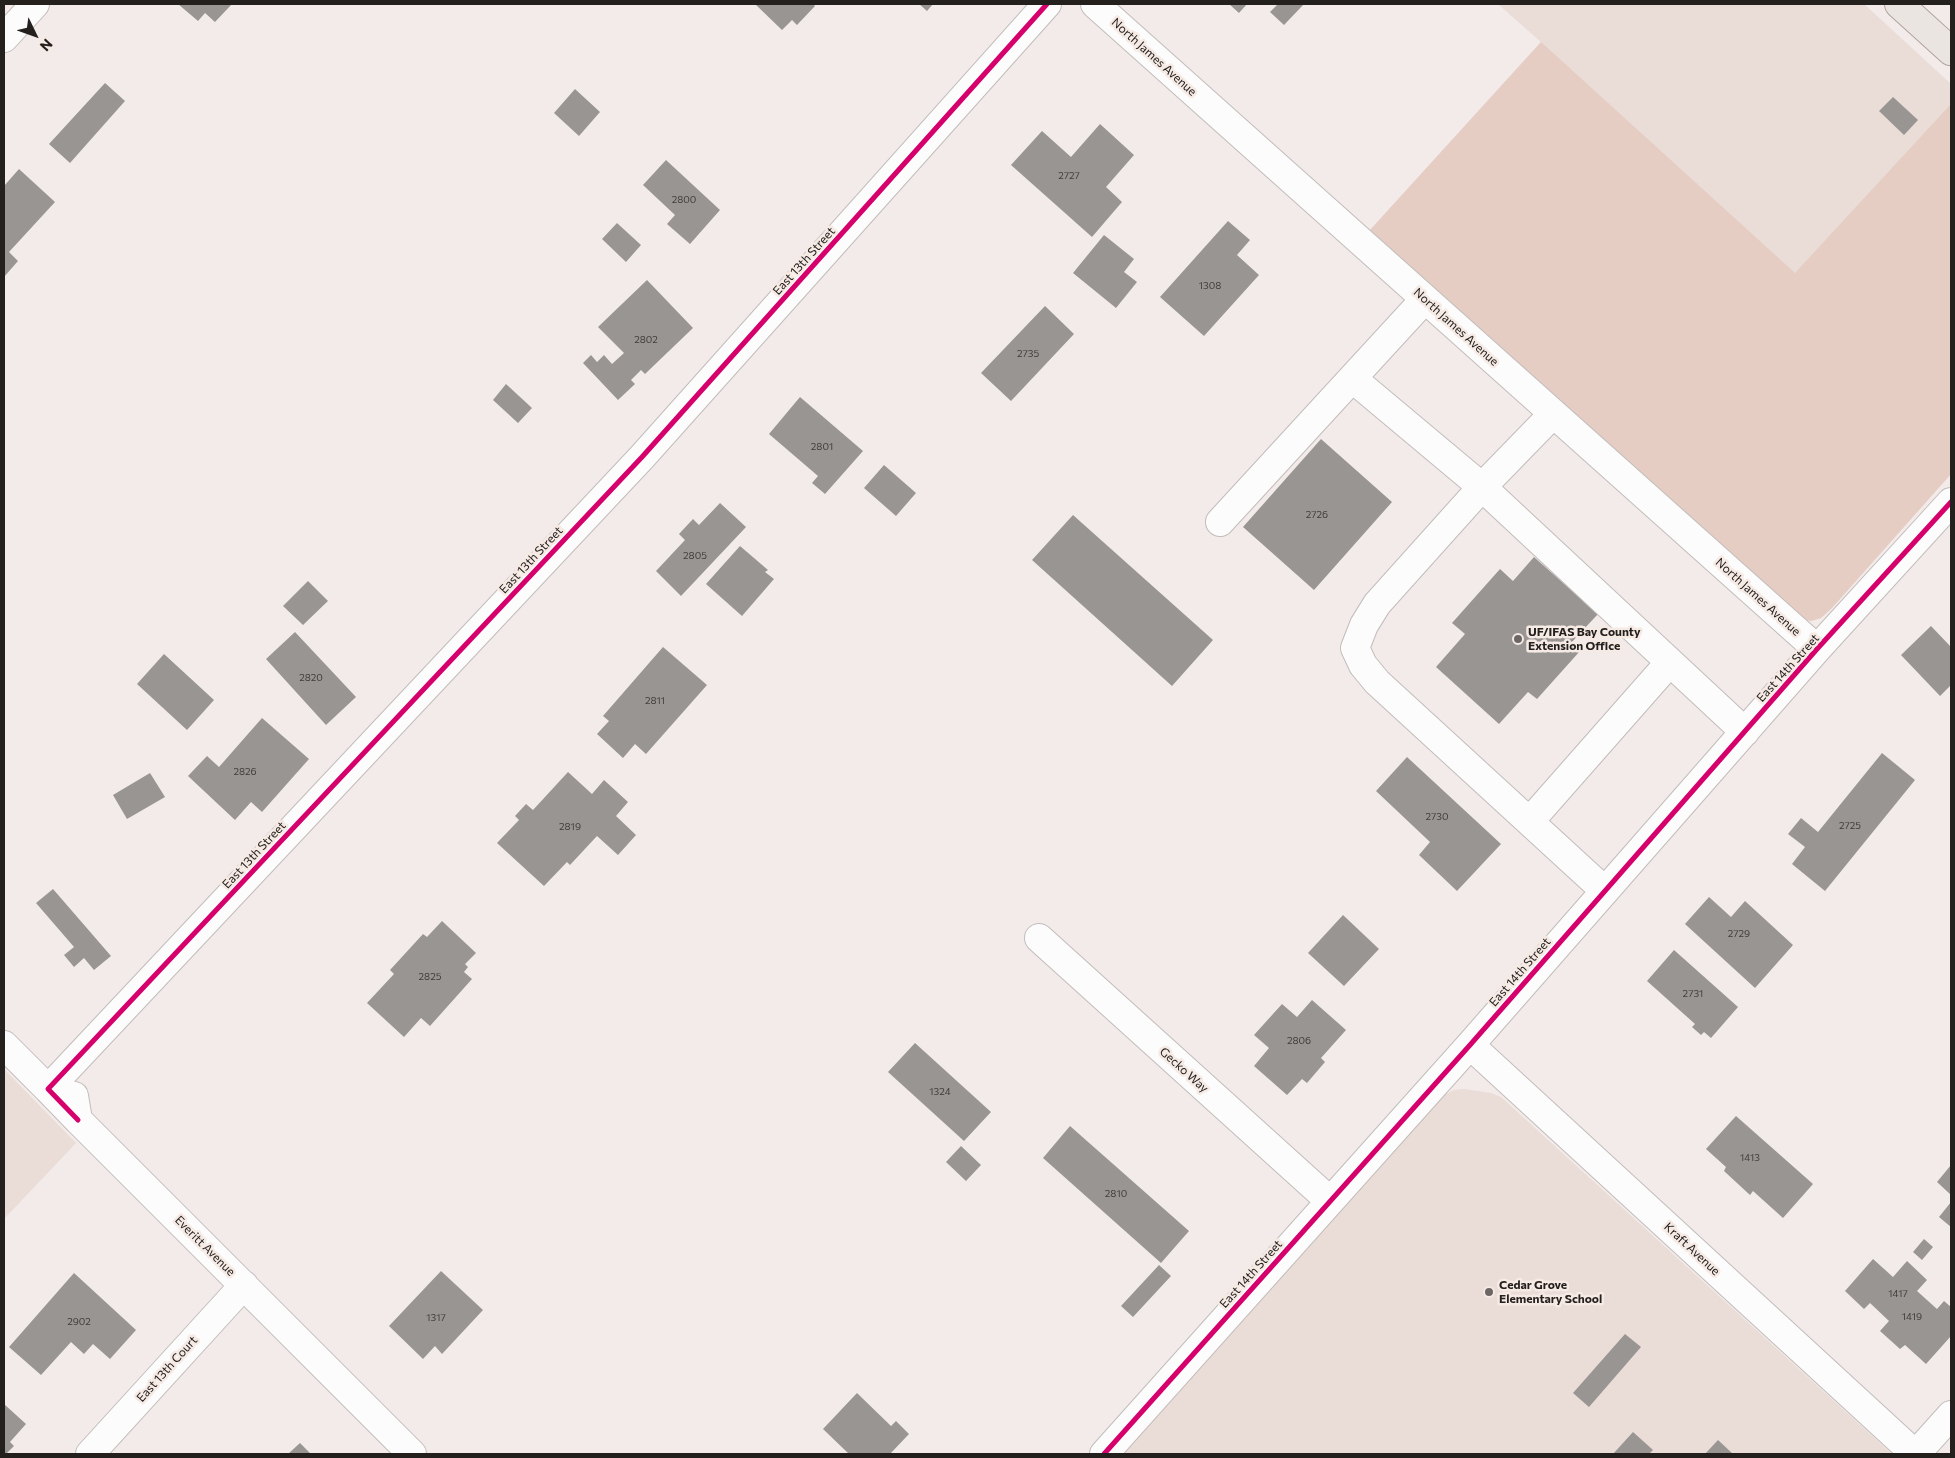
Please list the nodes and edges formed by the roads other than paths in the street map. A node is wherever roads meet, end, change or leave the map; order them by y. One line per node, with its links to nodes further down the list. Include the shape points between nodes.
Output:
1 (35, 4): 5 (street)
2 (1047, 4): 21 (street, East 13th Street, via 642,457)
3 (1095, 4): 7 (street, North James Avenue)
4 (1899, 4): 6 (main road)
5 (4, 38)
6 (1951, 51)
7 (1425, 299): 8 (street); 9 (street, North James Avenue)
8 (1353, 379): 10 (street); 12 (street)
9 (1554, 414): 10 (street); 13 (street, North James Avenue)
10 (1482, 487): 14 (street); 16 (street, via 1377,604 1355,648 1363,665 1377,682)
11 (1951, 502): 13 (street, East 14th Street)
12 (1220, 522)
13 (1817, 649): 15 (street, East 14th Street)
14 (1670, 662): 15 (street); 16 (street)
15 (1745, 732): 17 (street, East 14th Street)
16 (1530, 821): 17 (street)
17 (1605, 891): 19 (street, East 14th Street)
18 (1039, 938): 22 (street, Gecko Way)
19 (1470, 1044): 22 (street, East 14th Street); 28 (street, Kraft Avenue)
20 (4, 1045): 21 (street)
21 (48, 1089): 23 (street, Everitt Avenue)
22 (1330, 1201): 27 (street, East 14th Street)
23 (244, 1284): 25 (street, East 13th Court); 26 (street, Everitt Avenue)
24 (1951, 1415): 28 (street)
25 (90, 1454)
26 (412, 1454)
27 (1104, 1454)
28 (1916, 1454)

